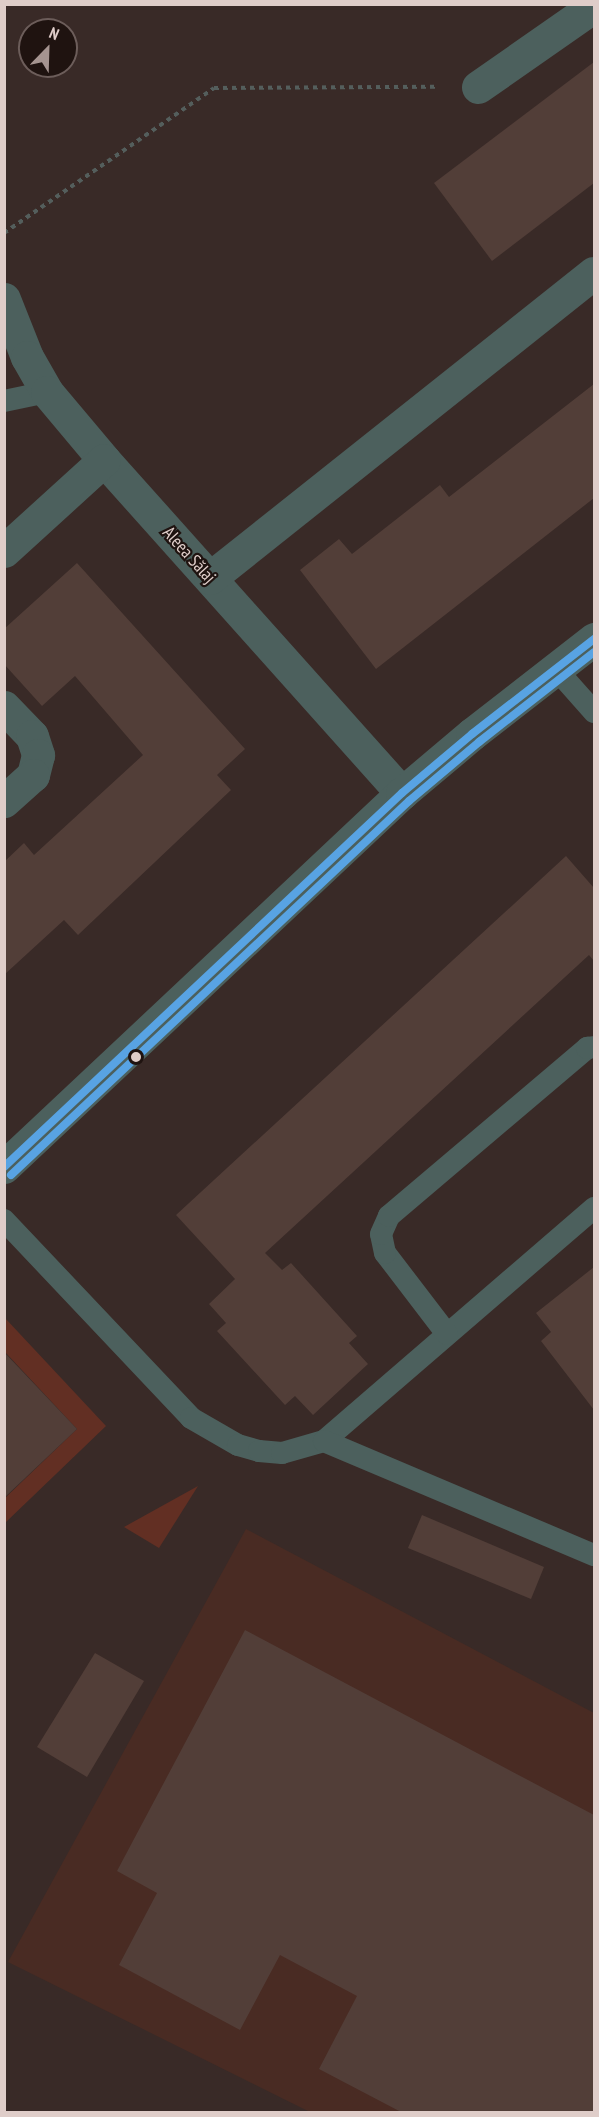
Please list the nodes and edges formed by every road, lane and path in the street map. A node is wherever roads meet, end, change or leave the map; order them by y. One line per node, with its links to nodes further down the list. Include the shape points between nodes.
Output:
1 (594, 6): 2 (street)
2 (478, 87): 3 (path, via 214,88)
3 (4, 233)
4 (594, 273): 10 (street)
5 (5, 301): 6 (street, Aleea Sălaj, via 27,357)
6 (47, 392): 7 (lane); 8 (street, Aleea Sălaj)
7 (4, 401)
8 (104, 460): 9 (street); 10 (street, Aleea Sălaj)
9 (4, 551)
10 (210, 578): 15 (street, Aleea Sălaj)
11 (594, 639): 12 (street)
12 (555, 668): 14 (lane); 15 (street)
13 (4, 707): 16 (street, via 32,736 38,755 33,775)
14 (594, 712)
15 (402, 793): 18 (street)
16 (4, 801)
17 (594, 1047): 21 (lane, via 587,1048 390,1216 381,1234 385,1253)
18 (4, 1167)
19 (594, 1208): 21 (lane)
20 (4, 1220): 22 (lane, via 191,1418 217,1436 259,1452 282,1453)
21 (447, 1334): 22 (lane)
22 (324, 1441): 23 (lane)
23 (594, 1555)

